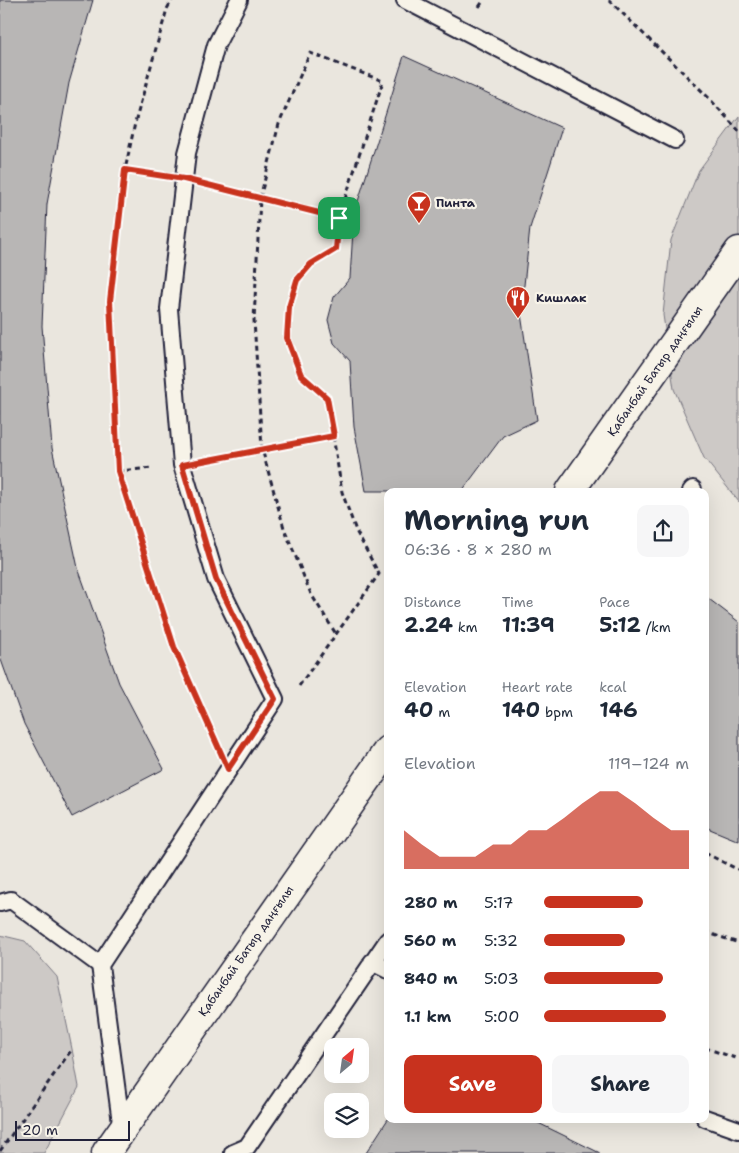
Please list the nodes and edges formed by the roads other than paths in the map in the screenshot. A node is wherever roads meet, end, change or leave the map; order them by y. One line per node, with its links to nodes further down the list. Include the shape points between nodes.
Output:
1 (239, 0): 10 (lane, via 216,45 187,152 169,309 182,465 216,579 275,699)
2 (405, 0): 3 (lane)
3 (675, 140)
4 (739, 251): 5 (main road, Қабанбай Батыр даңғылы)
5 (572, 488)
6 (384, 756): 13 (main road, Қабанбай Батыр даңғылы)
7 (0, 903): 10 (lane, via 11,900)
8 (384, 946): 9 (lane)
9 (372, 962): 11 (lane); 15 (lane)
10 (100, 965): 13 (lane)
11 (384, 968)
12 (709, 1119): 14 (lane)
13 (122, 1130): 16 (main road, Қабанбай Батыр даңғылы)
14 (739, 1130)
15 (247, 1151)
16 (106, 1153)

